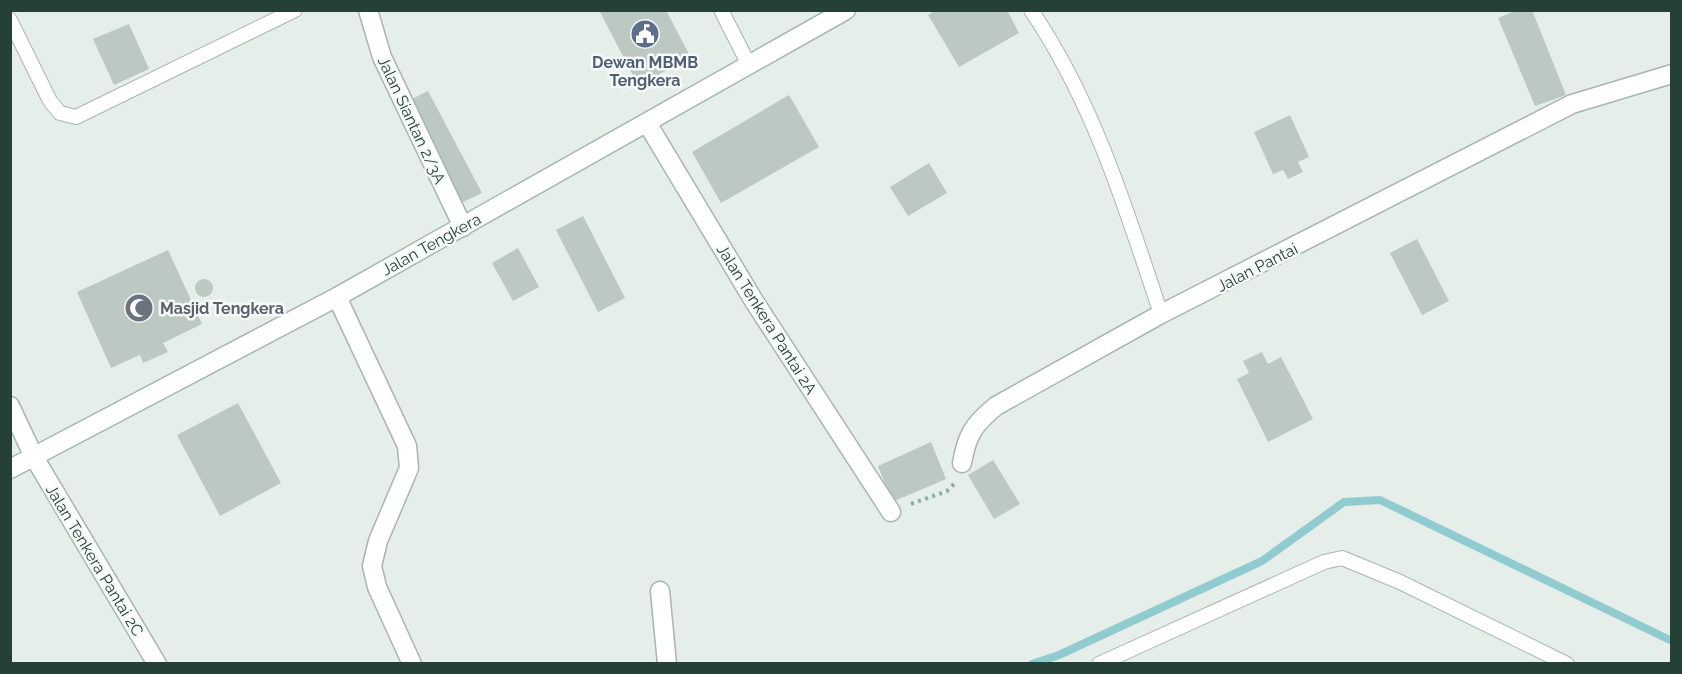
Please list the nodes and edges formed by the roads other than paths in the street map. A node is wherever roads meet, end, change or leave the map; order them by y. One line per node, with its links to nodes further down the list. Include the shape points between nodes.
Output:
1 (295, 10): 6 (lane, via 76,117 60,113 50,101)
2 (368, 10): 10 (street, Jalan Siantan 2/3A, via 382,57)
3 (721, 10): 7 (lane)
4 (846, 10): 7 (street, Jalan Tengkera)
5 (1031, 10): 12 (lane, via 1047,33 1104,147)
6 (10, 20)
7 (749, 65): 9 (street, Jalan Tengkera)
8 (1671, 74): 12 (street, Jalan Pantai, via 1572,104)
9 (647, 123): 10 (street, Jalan Tengkera); 17 (street, Jalan Tenkera Pantai 2A, via 754,301)
10 (463, 226): 11 (street, Jalan Tengkera)
11 (337, 297): 14 (street, Jalan Tengkera); 20 (street, via 407,446 409,468 378,541 372,566 377,587)
12 (1165, 312): 15 (street, Jalan Pantai, via 996,406 976,422 965,443)
13 (10, 405): 14 (street, Jalan Tenkera Pantai 2C)
14 (34, 457): 16 (street, Jalan Tengkera); 19 (street, Jalan Tenkera Pantai 2C)
15 (962, 464)
16 (10, 470)
17 (891, 512)
18 (660, 591): 21 (street)
19 (157, 663)
20 (412, 663)
21 (667, 663)
22 (1100, 663): 23 (lane, via 1324,562 1342,558)
23 (1567, 663)

